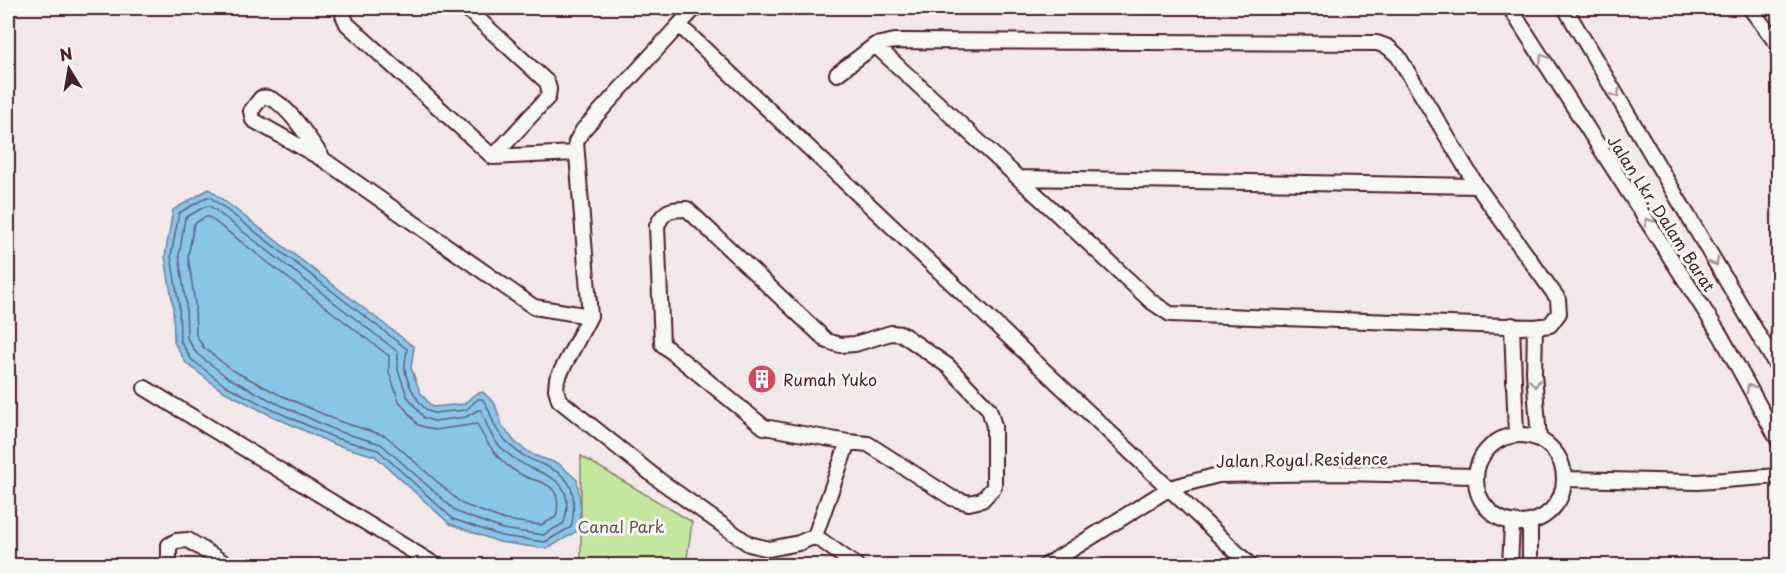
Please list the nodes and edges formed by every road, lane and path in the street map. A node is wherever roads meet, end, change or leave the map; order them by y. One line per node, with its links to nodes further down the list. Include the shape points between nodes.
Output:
1 (345, 8): 12 (street, via 347,24)
2 (466, 8): 12 (street, via 547,82 549,90 548,97)
3 (695, 8): 7 (street)
4 (1510, 8): 23 (street, Jalan Lkr. Dalam Barat, one-way to 4, via 1721,336)
5 (1565, 8): 19 (street, Jalan Lkr. Dalam Barat, one-way to 19)
6 (1750, 8): 9 (street)
7 (679, 25): 11 (street, via 583,130 576,142); 28 (street)
8 (875, 45): 10 (street); 14 (street); 15 (street, via 895,41 1377,43 1398,56)
9 (1779, 45)
10 (837, 74)
11 (576, 153): 12 (street); 16 (street)
12 (493, 157)
13 (324, 160): 13 (street, via 253,120 251,111 261,98 271,97 285,107); 16 (street, via 534,307)
14 (1018, 178): 15 (street); 17 (street, via 1152,302 1170,314)
15 (1477, 186): 18 (street, via 1558,298 1559,313 1550,326)
16 (590, 316): 31 (street, via 557,379 559,400 659,480 748,543 769,549)
17 (1512, 325): 18 (street); 21 (street)
18 (1535, 327): 22 (street, one-way to 22)
19 (1779, 368)
20 (145, 388): 35 (street)
21 (1516, 435): 22 (street); 25 (street, via 1488,448)
22 (1539, 438): 27 (street, via 1553,448)
23 (1779, 440)
24 (848, 442): 24 (street, via 868,444 952,498 969,503 982,500 993,487 994,426 989,409 948,366 902,334 891,333 855,344 827,341 687,209 662,214 657,226 662,344 764,427); 31 (street)
25 (1475, 476): 28 (street, Jalan Royal Residence, via 1218,475); 30 (street, via 1477,492 1485,507)
26 (1779, 476): 27 (street, via 1698,482)
27 (1565, 479): 29 (street, via 1561,499 1548,514)
28 (1170, 488): 32 (street, Jalan Royal Residence); 37 (street)
29 (1530, 523): 30 (street); 39 (street)
30 (1512, 524): 38 (street)
31 (814, 536): 36 (street)
32 (1050, 564)
33 (169, 566): 34 (street, via 169,545 188,540)
34 (229, 566)
35 (437, 566)
36 (858, 566)
37 (1251, 566)
38 (1510, 566)
39 (1530, 566)

